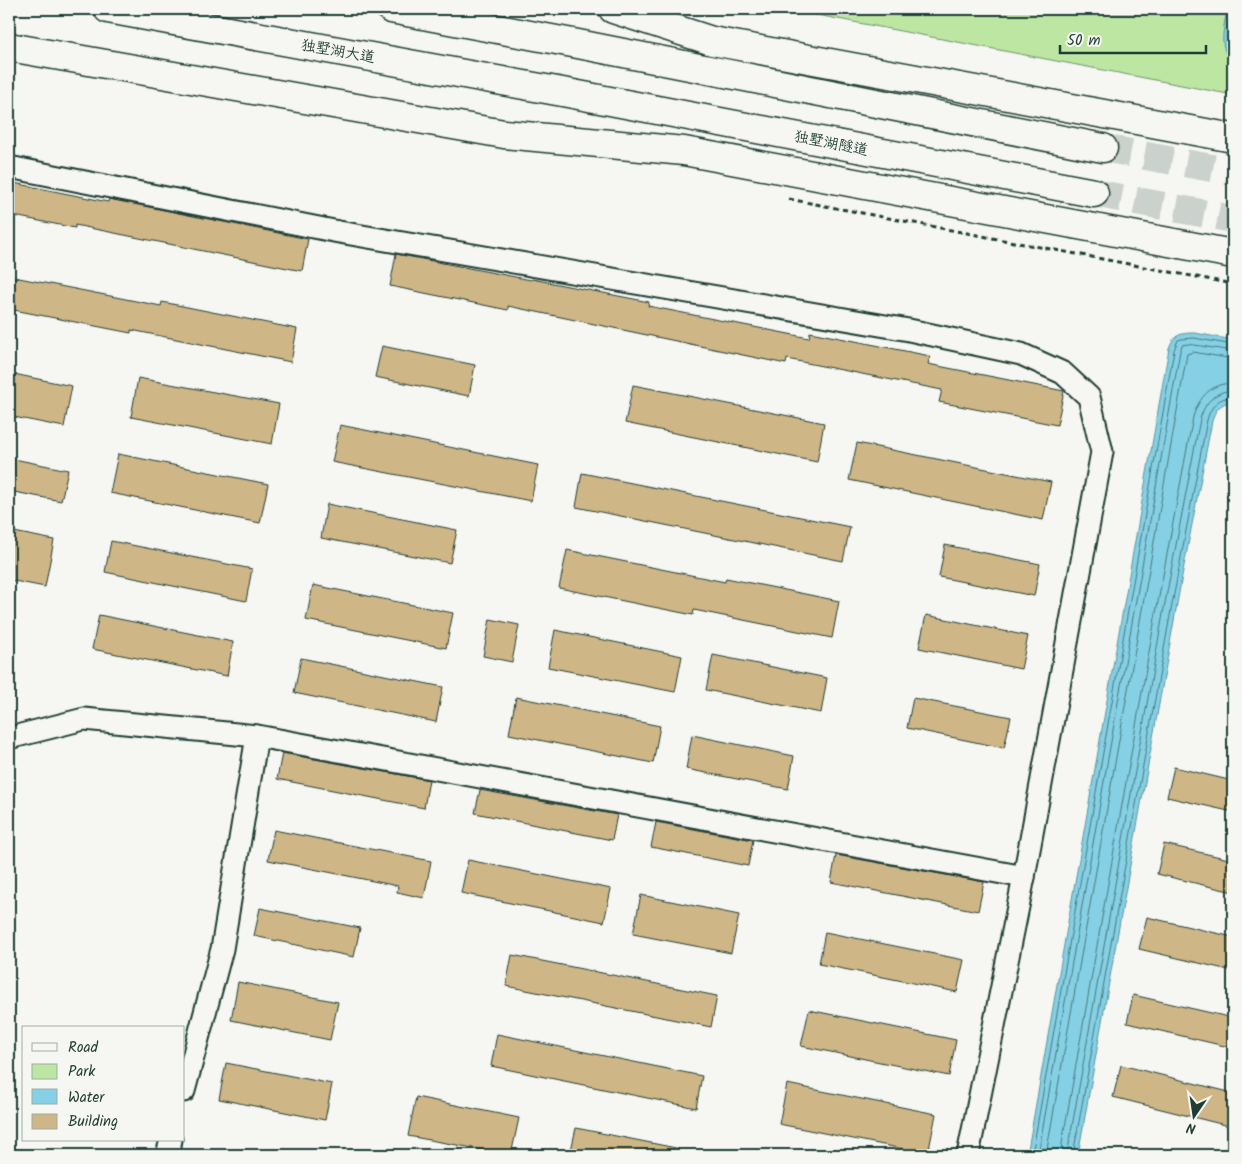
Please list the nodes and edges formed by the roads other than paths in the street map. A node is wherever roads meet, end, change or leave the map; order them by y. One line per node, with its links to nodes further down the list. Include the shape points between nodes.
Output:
1 (108, 9): 5 (main road, 独墅湖大道)
2 (391, 9): 7 (main road)
3 (613, 9): 6 (main road, via 712,42)
4 (9, 47): 10 (main road, via 504,134 684,151)
5 (568, 93): 9 (main road, 独墅湖隧道)
6 (1233, 138)
7 (1103, 148)
8 (9, 167): 13 (street, via 339,232 909,330 1021,354 1063,374 1088,397 1102,452)
9 (1094, 193)
10 (1233, 254)
11 (257, 736): 12 (street, via 84,719); 13 (street); 14 (street, via 222,948)
12 (9, 738)
13 (1024, 877): 17 (street)
14 (185, 1087)
15 (169, 1142): 16 (street)
16 (166, 1155)
17 (968, 1155)

